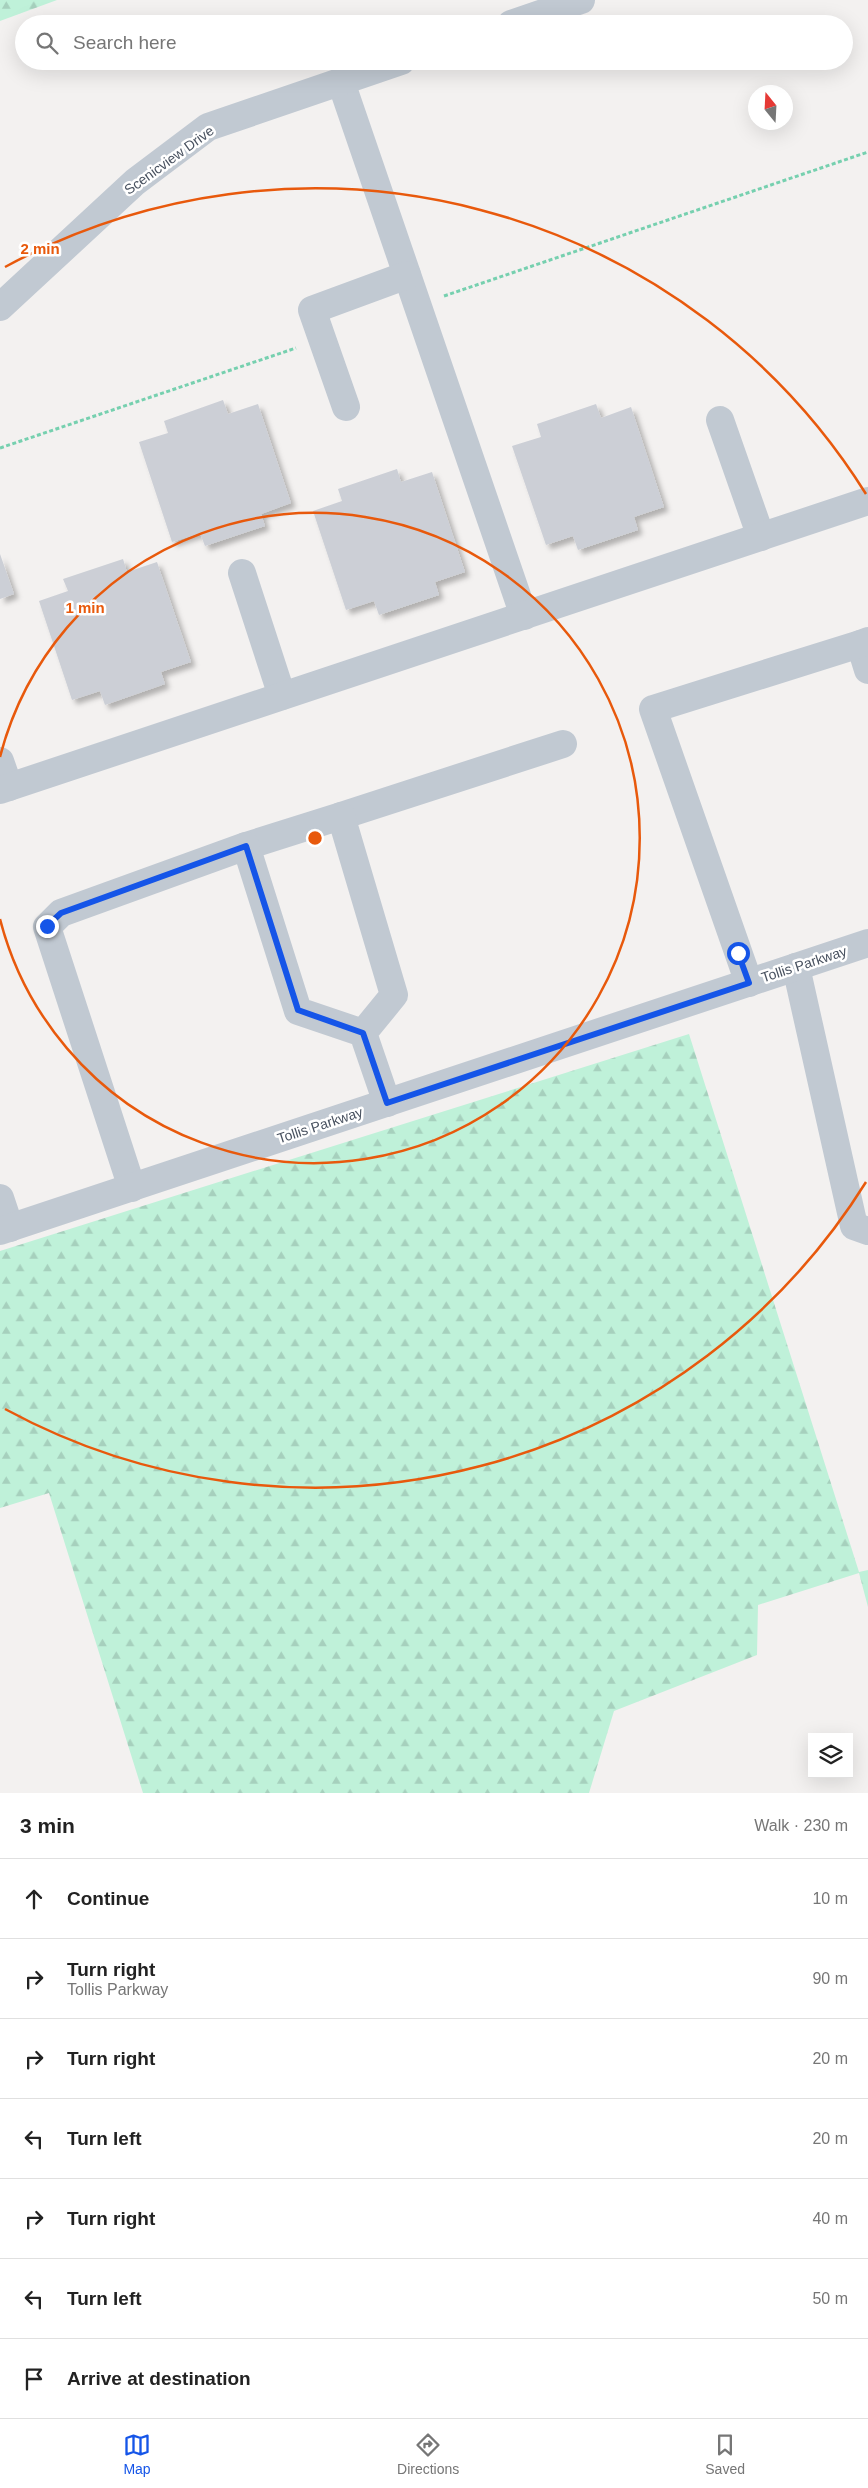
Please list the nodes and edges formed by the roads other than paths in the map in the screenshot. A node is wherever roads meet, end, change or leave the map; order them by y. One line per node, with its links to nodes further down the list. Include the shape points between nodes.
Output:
1 (581, 0): 2 (street)
2 (537, 15)
3 (375, 70): 4 (street, Scenicview Drive)
4 (341, 82): 5 (street); 6 (street, Scenicview Drive, via 208,127 135,182)
5 (407, 276): 7 (street, via 312,310); 12 (street)
6 (0, 307)
7 (346, 407)
8 (720, 420): 10 (street)
9 (868, 501): 10 (street)
10 (761, 537): 12 (street)
11 (242, 574): 15 (street)
12 (524, 616): 15 (street)
13 (864, 642): 14 (street); 23 (street, via 653,709)
14 (868, 670)
15 (282, 696): 18 (street)
16 (563, 744): 19 (street)
17 (0, 761): 18 (street)
18 (4, 789)
19 (341, 816): 20 (street); 24 (street, via 394,994)
20 (246, 846): 24 (street, via 298,1010); 26 (street, via 61,913 47,926)
21 (868, 943): 22 (street, Tollis Parkway)
22 (796, 967): 23 (street, Tollis Parkway); 29 (street, via 854,1226)
23 (749, 983): 25 (street, Tollis Parkway)
24 (363, 1033): 25 (street)
25 (387, 1103): 26 (street, Tollis Parkway)
26 (132, 1188): 28 (street, Tollis Parkway)
27 (0, 1198): 28 (street)
28 (5, 1229)
29 (868, 1231)

